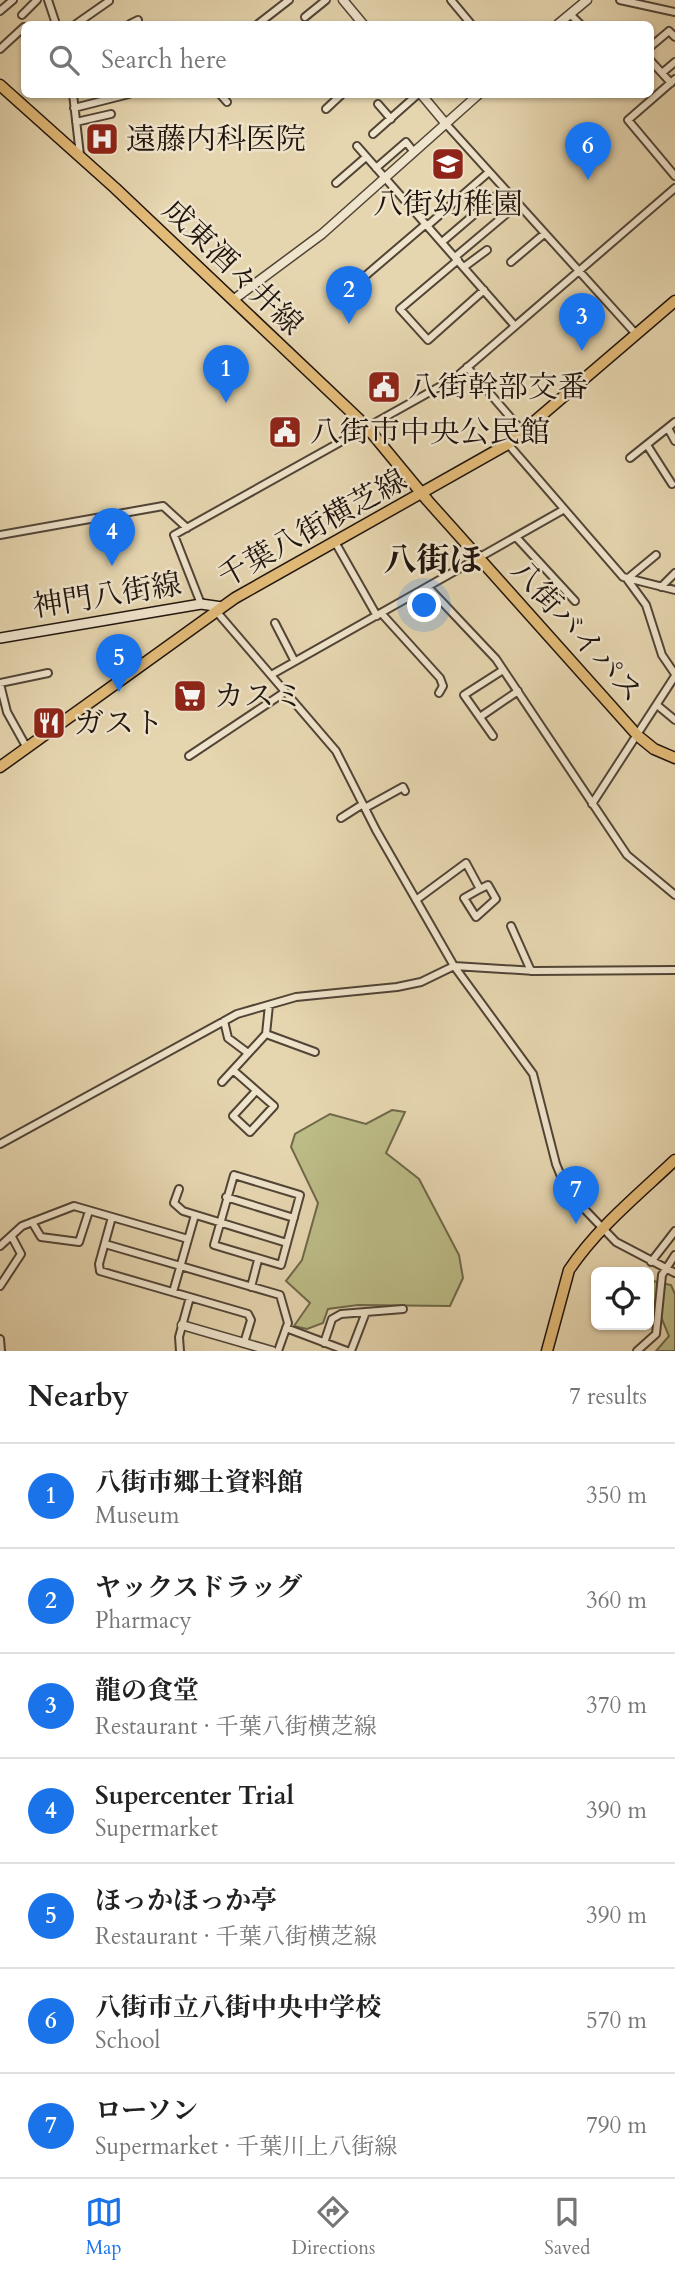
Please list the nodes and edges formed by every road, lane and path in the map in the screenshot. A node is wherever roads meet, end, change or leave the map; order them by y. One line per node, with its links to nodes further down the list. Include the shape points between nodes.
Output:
1 (13, 0): 12 (street)
2 (37, 0): 15 (street)
3 (48, 0): 17 (street)
4 (289, 0): 19 (street)
5 (326, 0): 16 (street)
6 (343, 0): 20 (street)
7 (451, 0): 21 (street)
8 (587, 0): 11 (street)
9 (620, 0): 13 (street)
10 (109, 1): 18 (street)
11 (576, 3): 14 (street)
12 (0, 11)
13 (675, 12)
14 (570, 13): 22 (street); 23 (street)
15 (22, 15)
16 (305, 17)
17 (55, 21)
18 (80, 21)
19 (262, 21)
20 (360, 21)
21 (468, 21)
22 (561, 21)
23 (577, 21)
24 (21, 31): 27 (street)
25 (675, 37): 26 (street, via 669,30)
26 (654, 43)
27 (0, 50)
28 (675, 62): 30 (street)
29 (654, 64): 30 (street)
30 (662, 73): 31 (street)
31 (673, 81): 33 (street)
32 (0, 85): 53 (main road, 成東酒々井線)
33 (654, 97)
34 (73, 98): 44 (street)
35 (113, 98): 44 (street)
36 (338, 98): 45 (street)
37 (415, 98): 47 (street)
38 (423, 98): 49 (street)
39 (475, 98): 49 (street)
40 (646, 98): 42 (street)
41 (653, 98): 42 (street)
42 (649, 101): 57 (street, via 628,120)
43 (378, 104): 47 (street)
44 (74, 108): 48 (street)
45 (326, 109)
46 (111, 114): 48 (street)
47 (391, 118): 50 (street)
48 (76, 122): 53 (street)
49 (446, 124): 52 (street); 56 (street)
50 (373, 134)
51 (357, 146): 54 (street)
52 (414, 152): 55 (street, via 406,142); 58 (street)
53 (80, 157): 73 (main road, 成東酒々井線)
54 (366, 157): 55 (street); 59 (street)
55 (376, 168): 58 (street)
56 (489, 172): 60 (street); 63 (street)
57 (675, 176)
58 (385, 178): 63 (street); 73 (street, via 321,234)
59 (336, 183)
60 (504, 189): 62 (street); 65 (street)
61 (673, 193): 70 (street)
62 (518, 204): 64 (street); 67 (street)
63 (427, 225): 65 (street); 71 (street)
64 (544, 234): 68 (street); 70 (street)
65 (442, 242): 67 (street)
66 (487, 250): 69 (street)
67 (456, 258): 69 (street); 72 (street, via 400,309 428,340)
68 (511, 262)
69 (464, 267): 72 (street)
70 (579, 270): 75 (street); 76 (street)
71 (364, 277)
72 (484, 290): 75 (street)
73 (233, 299): 79 (main road, 成東酒々井線)
74 (675, 301): 76 (main road, 千葉八街横芝線)
75 (515, 326): 77 (street)
76 (636, 334): 81 (main road, 千葉八街横芝線)
77 (467, 367): 79 (street, via 439,388); 81 (street)
78 (675, 422): 80 (street)
79 (366, 426): 87 (main road, 成東酒々井線); 89 (street)
80 (668, 428): 82 (street); 84 (street)
81 (523, 432): 83 (main road, 千葉八街横芝線)
82 (675, 441)
83 (508, 444): 87 (main road, 千葉八街横芝線); 88 (street)
84 (647, 444): 85 (street); 86 (street)
85 (630, 458)
86 (672, 484)
87 (422, 494): 92 (main road, 千葉八街横芝線); 94 (main road, 八街バイパス)
88 (564, 510): 91 (street); 96 (street)
89 (187, 528): 90 (street, via 163,506); 101 (street, via 174,535)
90 (0, 534)
91 (516, 537): 94 (street); 100 (street)
92 (335, 542): 102 (main road, 千葉八街横芝線); 103 (street)
93 (656, 555): 96 (street)
94 (478, 558): 97 (street); 118 (main road, 八街バイパス)
95 (675, 573): 98 (street)
96 (627, 579): 98 (street); 109 (street, via 646,606 662,655)
97 (428, 587): 103 (street); 107 (street)
98 (661, 587): 99 (street)
99 (675, 590)
100 (575, 601)
101 (201, 604): 102 (main road, 神門八街線); 105 (main road, 神門八街線)
102 (219, 609): 110 (street); 120 (main road, 千葉八街横芝線)
103 (379, 615): 106 (street); 114 (street, via 440,678 443,687)
104 (275, 623): 106 (street)
105 (0, 638)
106 (295, 660): 110 (street)
107 (503, 670): 112 (street); 116 (street, via 464,695)
108 (48, 673): 111 (street)
109 (675, 675): 115 (street)
110 (271, 676): 113 (street)
111 (0, 684): 120 (street, via 7,712)
112 (518, 691): 116 (street); 125 (street)
113 (285, 692): 121 (street); 126 (street, via 336,751)
114 (439, 693)
115 (657, 705): 117 (street); 118 (street)
116 (480, 718): 119 (street)
117 (675, 720)
118 (638, 736): 122 (main road, 八街バイパス, via 653,750); 125 (street)
119 (493, 737)
120 (27, 748): 123 (main road, 千葉八街横芝線)
121 (189, 756)
122 (675, 758)
123 (0, 767)
124 (405, 791): 126 (street, via 403,787)
125 (592, 804): 129 (street, via 627,855)
126 (364, 806): 127 (street); 130 (street)
127 (341, 818)
128 (480, 889): 128 (street, via 464,898 475,917 496,899 488,885); 130 (street, via 466,863)
129 (675, 895)
130 (416, 900): 132 (street)
131 (511, 926): 134 (street)
132 (453, 966): 134 (street); 135 (street, via 421,982 311,993); 153 (street, via 533,1074 562,1181)
133 (675, 970): 134 (street)
134 (531, 971)
135 (269, 1005): 136 (street); 137 (street)
136 (224, 1021): 139 (street, via 228,1038); 143 (street)
137 (266, 1034): 138 (street); 139 (street)
138 (315, 1052)
139 (248, 1054): 140 (street)
140 (233, 1070): 141 (street); 142 (street)
141 (222, 1082)
142 (256, 1091): 142 (street, via 274,1106 250,1132 233,1116)
143 (0, 1144)
144 (675, 1160): 153 (main road)
145 (179, 1189): 148 (street, via 174,1203)
146 (226, 1197): 150 (street); 150 (street, via 234,1175 296,1192 300,1198); 152 (street)
147 (89, 1211): 149 (street); 151 (street, via 74,1206); 151 (street, via 79,1242 41,1237)
148 (195, 1215): 152 (street); 156 (street)
149 (112, 1217): 156 (street); 158 (street)
150 (294, 1218): 157 (street)
151 (32, 1222): 155 (street)
152 (219, 1222): 157 (street); 161 (street, via 214,1245)
153 (602, 1230): 162 (street); 182 (main road, via 569,1270)
154 (675, 1231): 162 (street)
155 (12, 1237): 159 (street); 166 (street, via 21,1254)
156 (188, 1239): 163 (street)
157 (287, 1243): 161 (street, via 281,1265)
158 (105, 1244): 163 (street); 168 (street, via 100,1270)
159 (0, 1247)
160 (675, 1255): 164 (street)
161 (258, 1260): 167 (street)
162 (651, 1262): 164 (street)
163 (180, 1266): 167 (street); 168 (street)
164 (665, 1269): 165 (street); 183 (street, via 656,1334)
165 (675, 1273)
166 (0, 1286)
167 (251, 1287): 173 (street, via 281,1295)
168 (173, 1292): 169 (street)
169 (190, 1297): 172 (street); 175 (street, via 248,1314 251,1320)
170 (403, 1309): 171 (street)
171 (366, 1312): 176 (street, via 348,1312 332,1319); 181 (street)
172 (182, 1325): 175 (street); 179 (street)
173 (286, 1328): 176 (street); 180 (street)
174 (0, 1339): 178 (street)
175 (244, 1343): 177 (street)
176 (324, 1343): 181 (street)
177 (258, 1349): 180 (street)
178 (1, 1351)
179 (180, 1351)
180 (275, 1351)
181 (349, 1351)
182 (547, 1351)
183 (637, 1351)

